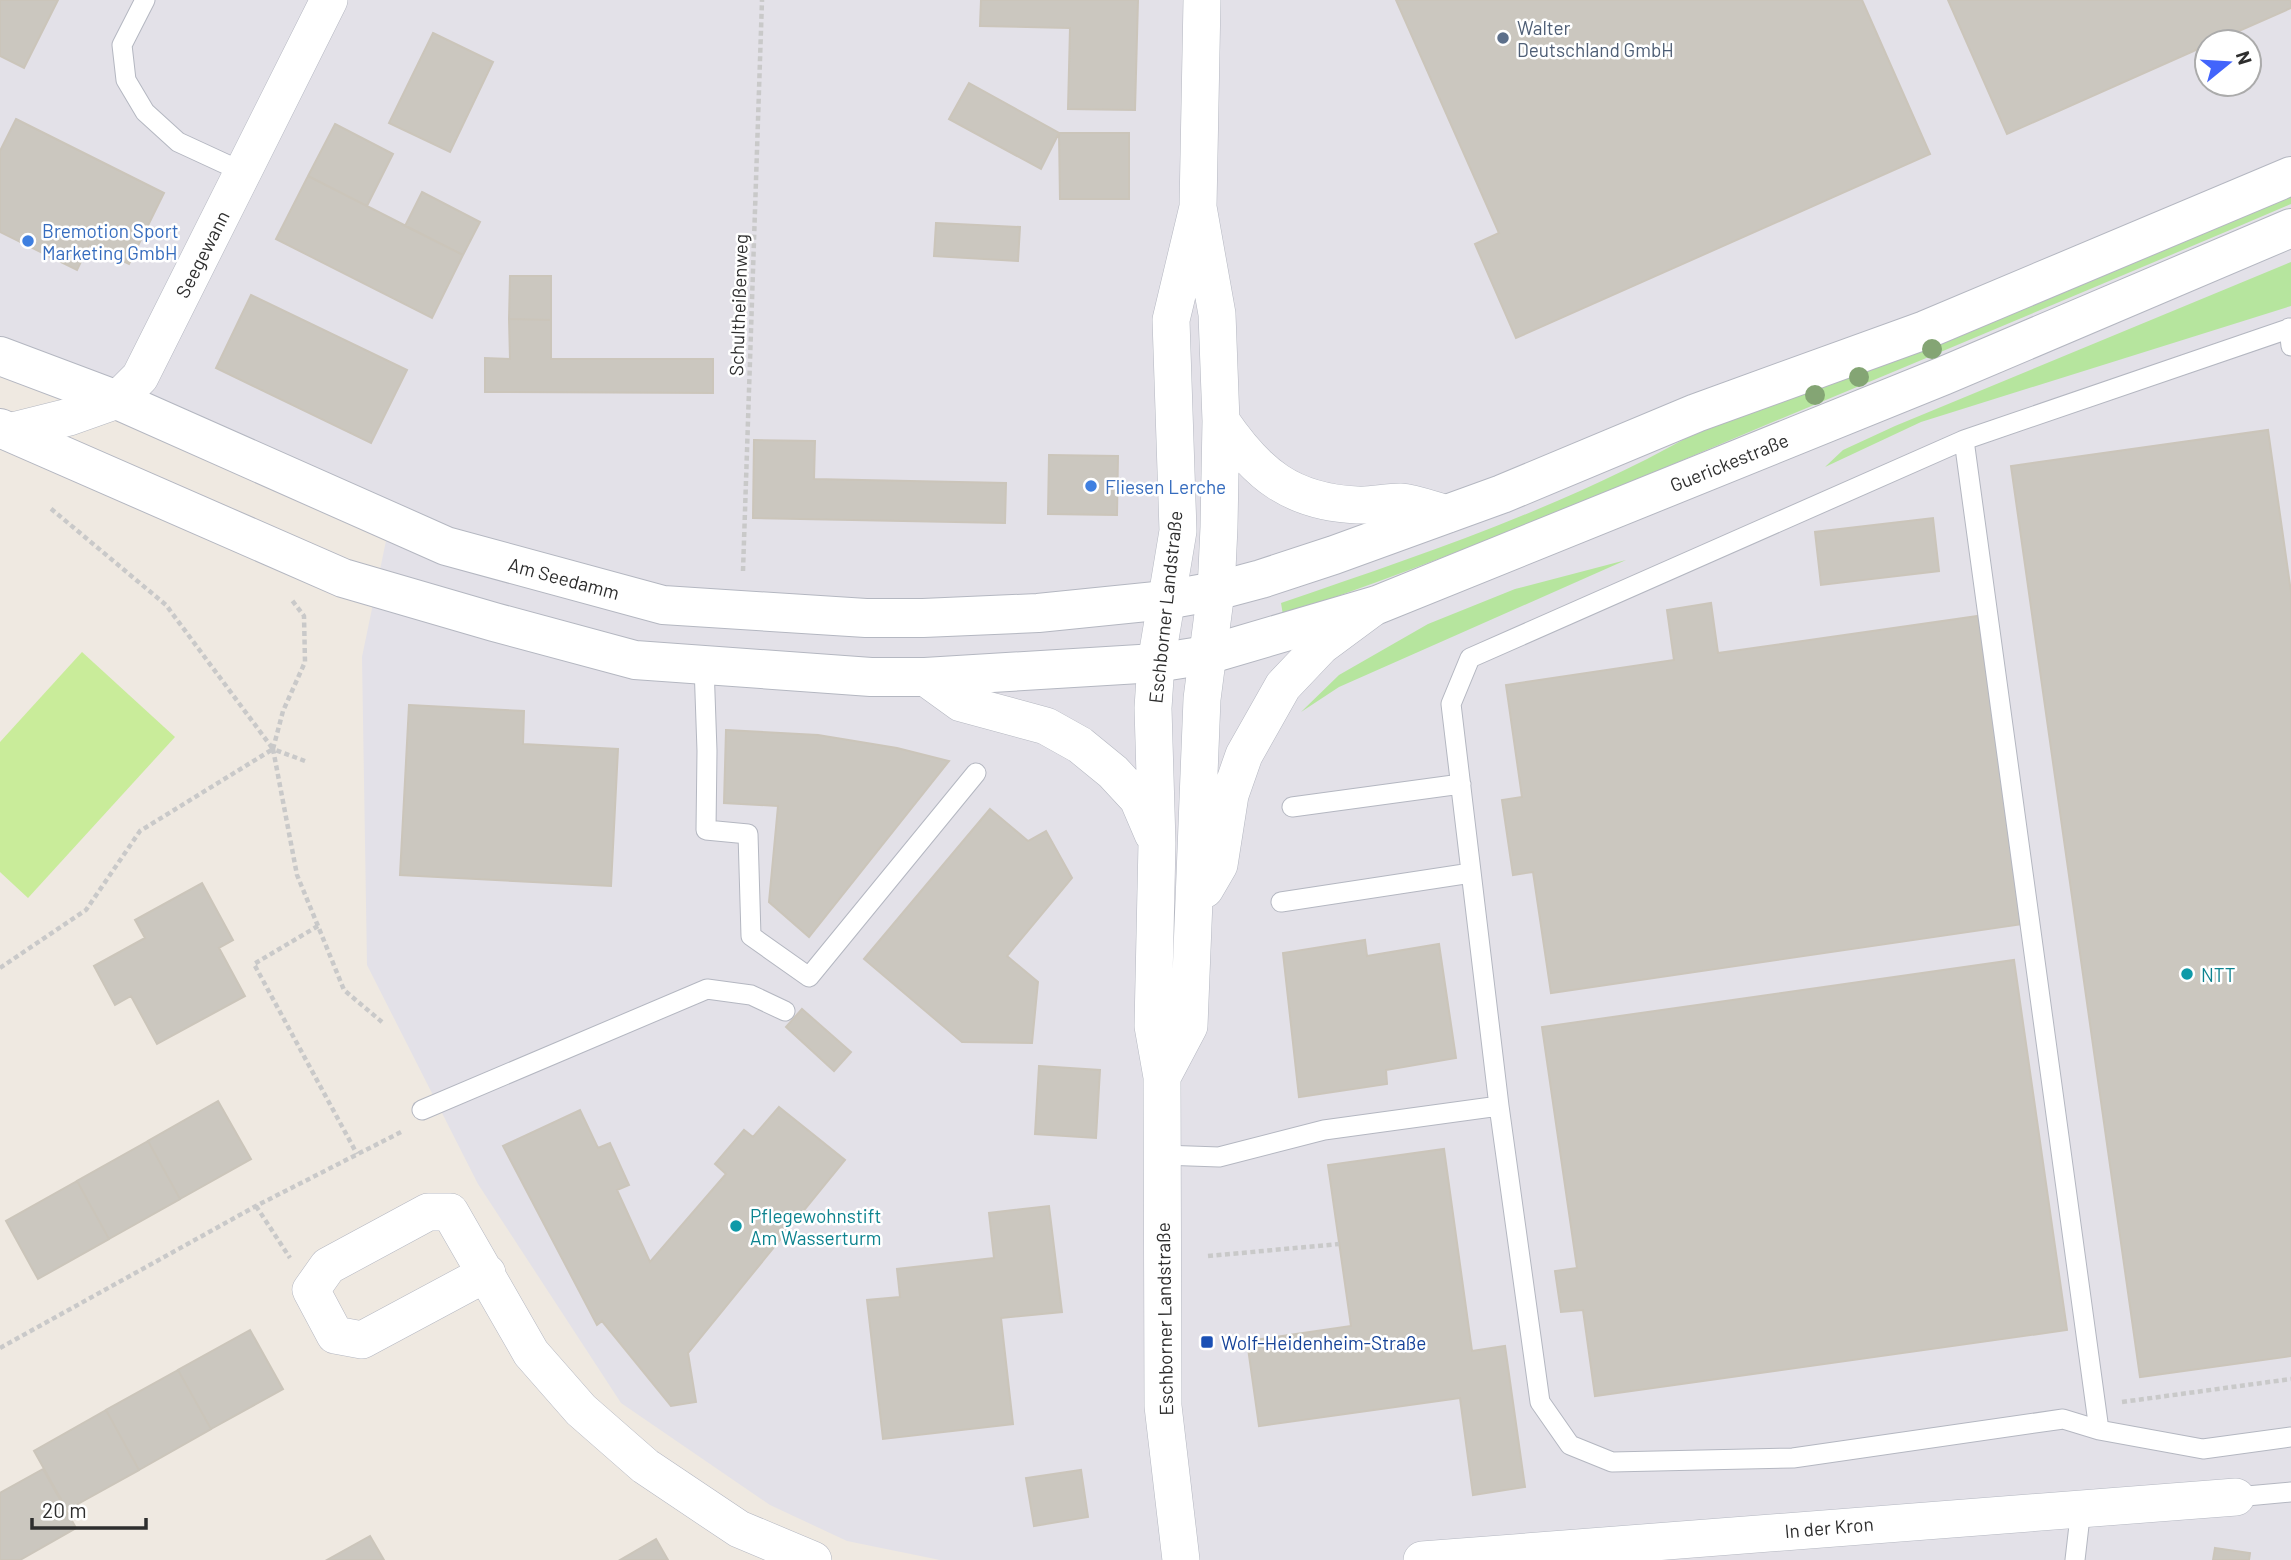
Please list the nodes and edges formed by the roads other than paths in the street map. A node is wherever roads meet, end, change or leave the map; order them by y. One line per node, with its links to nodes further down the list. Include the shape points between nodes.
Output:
1 (145, 0): 4 (lane, via 122,45 126,80 145,112 178,142)
2 (330, 0): 4 (street, Seegewann)
3 (1202, 0): 6 (street, Eschborner Landstraße)
4 (243, 172): 10 (street, Seegewann, via 141,377)
5 (2291, 176): 14 (main road, via 1925,330 1696,413)
6 (1198, 207): 11 (street, Eschborner Landstraße, via 1217,314); 16 (street, Eschborner Landstraße, via 1171,320 1178,531)
7 (2291, 228): 17 (main road, Guerickestraße, via 1943,376)
8 (2290, 334): 13 (lane)
9 (0, 356): 10 (main road, Am Seedamm)
10 (117, 400): 12 (street, Seegewann, via 69,418); 16 (main road, Am Seedamm, via 446,546 663,606 923,618)
11 (1221, 421): 14 (street, via 1259,467 1291,491 1322,502 1400,502); 15 (street, Eschborner Landstraße)
12 (4, 430): 20 (main road, via 343,578 635,660)
13 (1964, 440): 23 (lane, via 1470,658 1451,704); 35 (lane)
14 (1447, 514): 15 (main road)
15 (1216, 591): 16 (main road); 18 (street, Eschborner Landstraße)
16 (1166, 600): 19 (street, Eschborner Landstraße)
17 (1377, 605): 18 (main road, Guerickestraße); 28 (street, Eschborner Landstraße, via 1321,646 1283,686 1244,755 1230,795 1219,864)
18 (1207, 655): 19 (main road, Guerickestraße); 28 (street, Eschborner Landstraße)
19 (1156, 663): 21 (main road); 25 (street, Eschborner Landstraße)
20 (704, 665): 21 (main road); 22 (lane, via 706,830 747,834 751,936 809,976)
21 (925, 677): 25 (street, Eschborner Landstraße, via 961,704 1046,726 1080,745 1138,799)
22 (975, 773)
23 (1461, 784): 24 (lane); 26 (lane)
24 (1292, 807)
25 (1157, 843): 30 (street, Eschborner Landstraße, via 1153,1026)
26 (1471, 873): 27 (lane); 31 (lane)
27 (1281, 902)
28 (1194, 908): 30 (street, Eschborner Landstraße, via 1189,1026)
29 (785, 1012): 32 (lane, via 751,995 707,989)
30 (1162, 1077): 33 (street, Eschborner Landstraße)
31 (1499, 1106): 33 (lane, via 1324,1130 1219,1157); 35 (lane, via 1540,1402 1570,1445 1612,1462 1793,1458 2063,1419)
32 (419, 1118)
33 (1162, 1155): 42 (street, Eschborner Landstraße, via 1163,1406)
34 (487, 1273): 34 (street, via 450,1212 428,1212 328,1266 311,1290 335,1335 362,1340); 41 (street, via 531,1353 581,1410 645,1466 739,1529)
35 (2099, 1430): 36 (lane, via 2203,1449)
36 (2291, 1437)
37 (2291, 1492): 38 (lane)
38 (2236, 1496): 39 (street, In der Kron)
39 (2081, 1508): 40 (street, In der Kron); 44 (lane)
40 (1555, 1555): 43 (street, In der Kron)
41 (813, 1560)
42 (1181, 1560)
43 (1422, 1560)
44 (2075, 1560)

